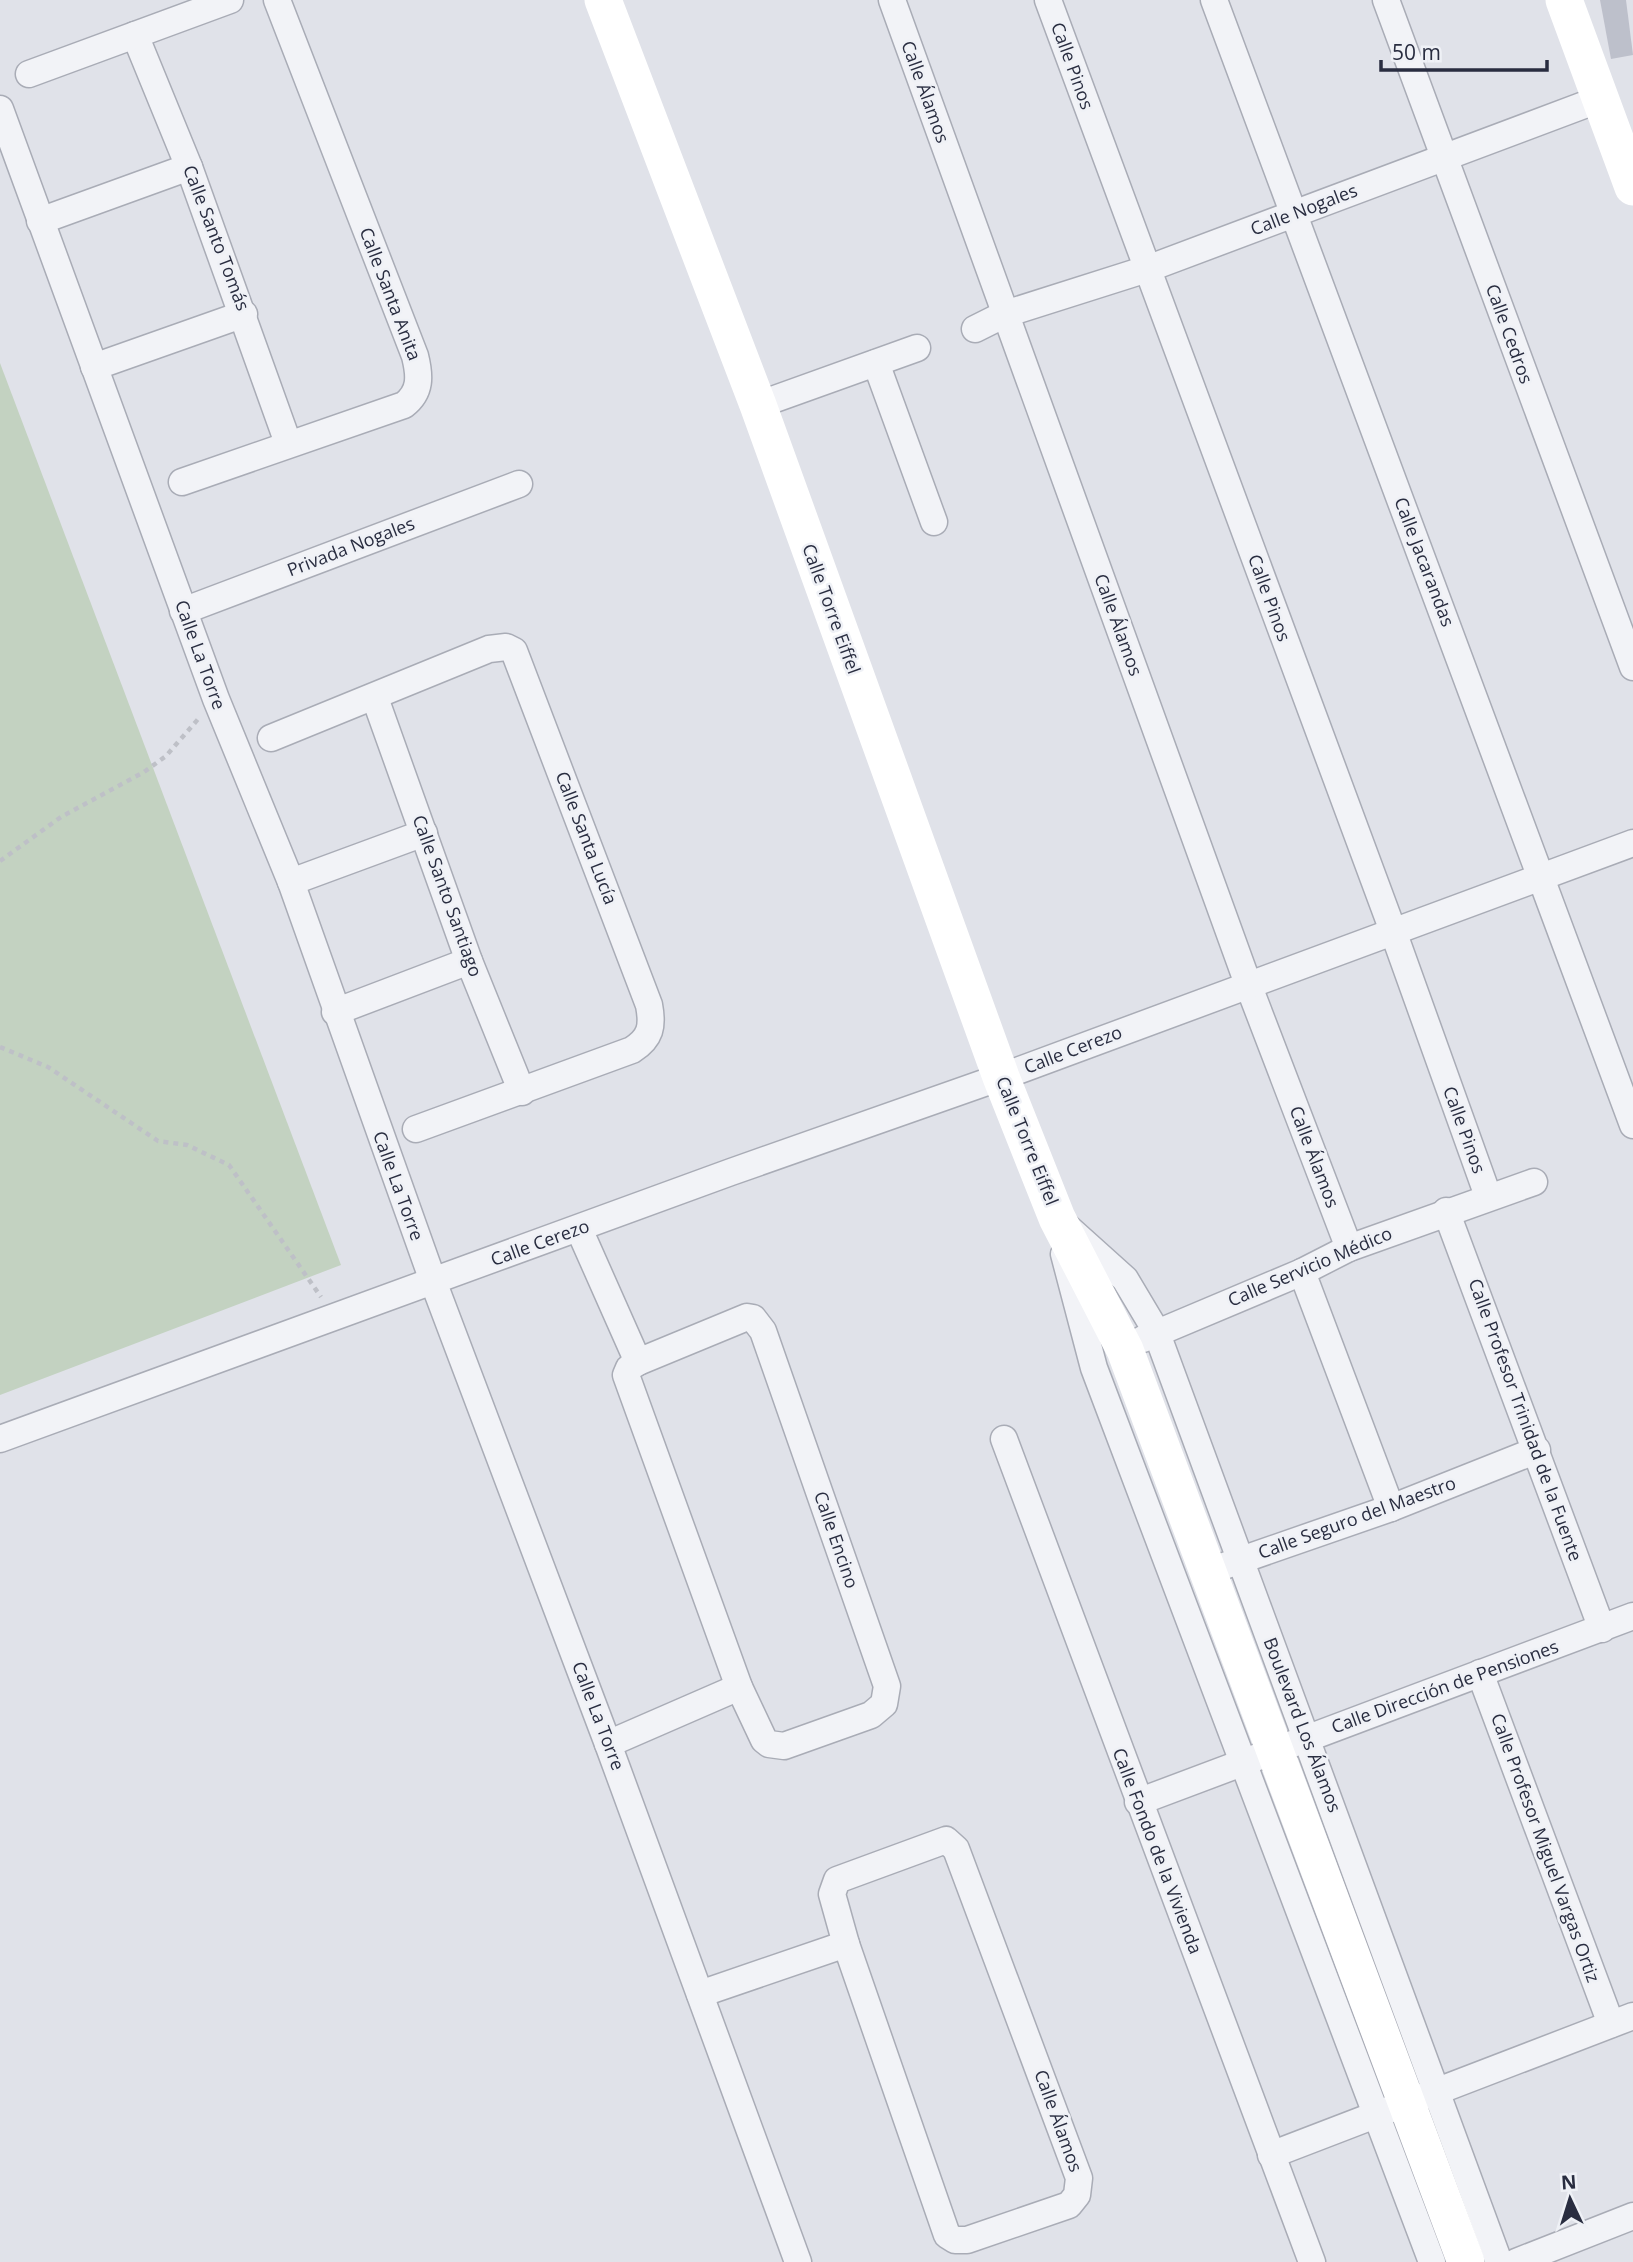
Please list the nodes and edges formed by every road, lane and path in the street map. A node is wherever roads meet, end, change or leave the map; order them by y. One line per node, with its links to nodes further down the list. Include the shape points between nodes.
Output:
1 (230, 0): 9 (street)
2 (277, 0): 26 (street, Calle Santa Anita, via 418,369 415,394 404,405)
3 (603, 0): 25 (street, Calle Torre Eiffel)
4 (892, 0): 20 (street, Calle Álamos)
5 (1048, 0): 18 (street, Calle Pinos)
6 (1214, 0): 16 (street, Calle Jacarandas)
7 (1386, 0): 13 (street, Calle Cedros)
8 (1564, 0): 11 (street)
9 (135, 35): 10 (street); 14 (street, Calle Santo Tomás)
10 (29, 74)
11 (1600, 99): 13 (street, Calle Nogales); 15 (street)
12 (0, 109): 17 (street, Calle La Torre)
13 (1443, 158): 16 (street, Calle Nogales); 31 (street, Calle Cedros)
14 (190, 167): 17 (street); 19 (street, Calle Santo Tomás)
15 (1633, 187)
16 (1293, 215): 18 (street, Calle Nogales); 38 (street, Calle Jacarandas)
17 (40, 222): 24 (street, Calle La Torre)
18 (1147, 269): 20 (street, Calle Nogales); 40 (street, Calle Pinos)
19 (244, 314): 24 (street); 26 (street, Calle Santo Tomás)
20 (1005, 314): 21 (street); 42 (street, Calle Álamos)
21 (975, 329)
22 (917, 348): 23 (street)
23 (876, 363): 25 (street); 29 (street)
24 (94, 367): 30 (street, Calle La Torre)
25 (758, 405): 45 (street, Calle Torre Eiffel)
26 (288, 443): 27 (street, Calle Santa Anita)
27 (182, 482)
28 (519, 484): 30 (street, Privada Nogales)
29 (934, 522)
30 (183, 611): 33 (street, Calle La Torre)
31 (1633, 667)
32 (375, 698): 34 (street, Calle Santa Lucía); 35 (street, Calle Santo Santiago); 46 (street, Calle Santa Lucía, via 489,649 514,651 634,966 652,1021 643,1043)
33 (216, 699): 37 (path, via 166,755 144,772 61,817); 39 (street, Calle La Torre)
34 (271, 738)
35 (424, 833): 39 (street); 41 (street, Calle Santo Santiago)
36 (1633, 843): 38 (street, Calle Cerezo)
37 (0, 861)
38 (1542, 877): 40 (street, Calle Cerezo); 47 (street, Calle Jacarandas)
39 (291, 882): 43 (street, Calle La Torre)
40 (1393, 931): 42 (street, Calle Cerezo); 50 (street, Calle Pinos)
41 (469, 961): 43 (street); 46 (street, Calle Santo Santiago)
42 (1248, 984): 45 (street, Calle Cerezo); 54 (street, Calle Álamos)
43 (335, 1012): 56 (street, Calle La Torre)
44 (0, 1047): 57 (path, via 48,1066 150,1137 187,1146 229,1165)
45 (1001, 1077): 52 (street, Calle Torre Eiffel); 53 (street, Calle Cerezo)
46 (522, 1092): 48 (street, Calle Santa Lucía)
47 (1633, 1125)
48 (415, 1129)
49 (1534, 1182): 50 (street, Calle Servicio Médico)
50 (1488, 1196): 51 (street, Calle Servicio Médico)
51 (1446, 1211): 54 (street, Calle Servicio Médico); 63 (street, Calle Profesor Trinidad de la Fuente)
52 (1058, 1218): 58 (street, Boulevard Los Álamos, via 1125,1279); 59 (street, Boulevard Los Álamos)
53 (579, 1229): 56 (street, Calle Cerezo); 60 (street)
54 (1349, 1248): 55 (street, Calle Servicio Médico)
55 (1302, 1272): 58 (street, Calle Servicio Médico); 64 (street)
56 (433, 1281): 57 (street, Calle Cerezo); 71 (street, Calle La Torre)
57 (336, 1317): 61 (street, Calle Cerezo)
58 (1156, 1331): 59 (street, Calle Servicio Médico); 65 (street, Boulevard Los Álamos)
59 (1109, 1359): 66 (street, Boulevard Los Álamos)
60 (638, 1362): 70 (street, Calle Encino, via 626,1375); 70 (street, Calle Encino, via 747,1317 758,1324 887,1686 884,1704 871,1715 777,1746 764,1740)
61 (0, 1439)
62 (1004, 1439): 73 (street, Calle Fondo de la Vivienda)
63 (1537, 1450): 64 (street, Calle Seguro del Maestro); 68 (street, Calle Profesor Trinidad de la Fuente)
64 (1391, 1508): 65 (street, Calle Seguro del Maestro)
65 (1240, 1561): 66 (street, Calle Seguro del Maestro); 72 (street, Boulevard Los Álamos)
66 (1191, 1578): 72 (street, Boulevard Los Álamos)
67 (1633, 1616): 68 (street, Calle Dirección de Pensiones)
68 (1602, 1629): 69 (street, Calle Dirección de Pensiones)
69 (1480, 1673): 72 (street, Calle Dirección de Pensiones); 76 (street, Calle Profesor Miguel Vargas Ortiz)
70 (739, 1688): 71 (street)
71 (608, 1744): 75 (street, Calle La Torre)
72 (1275, 1751): 73 (street, Calle Dirección de Pensiones); 77 (street, Boulevard Los Álamos)
73 (1138, 1802): 78 (street, Calle Fondo de la Vivienda)
74 (846, 1944): 74 (street, Calle Álamos, via 947,2235 967,2240 1069,2205 1080,2187 1078,2172 953,1845 939,1841 837,1880 832,1894); 75 (street)
75 (700, 1994): 80 (street, Calle La Torre)
76 (1622, 2020): 77 (street)
77 (1407, 2102): 78 (street); 82 (street, Boulevard Los Álamos); 83 (street, Boulevard Los Álamos); 84 (street, Boulevard Los Álamos)
78 (1271, 2155): 81 (street, Calle Fondo de la Vivienda)
79 (1633, 2216): 85 (street)
80 (798, 2262)
81 (1312, 2262)
82 (1432, 2262)
83 (1466, 2262)
84 (1499, 2262)
85 (1516, 2262)

